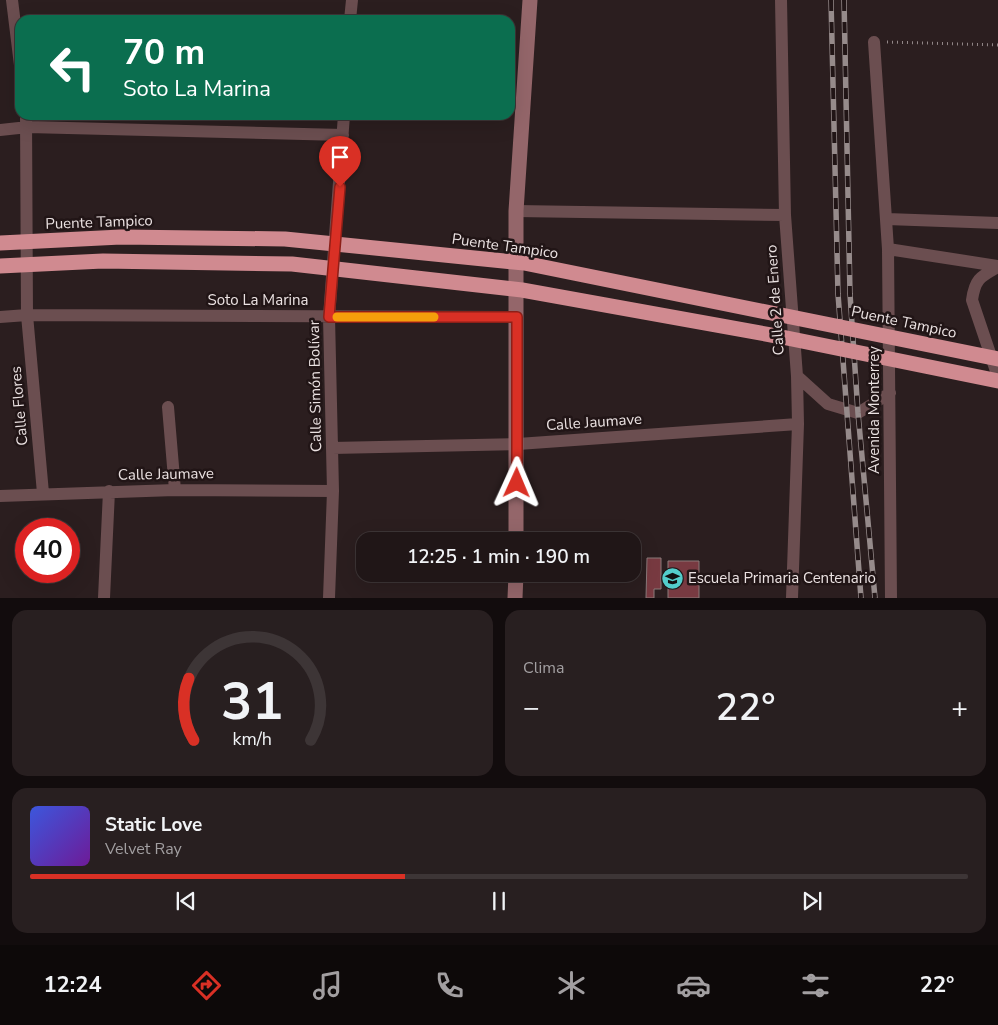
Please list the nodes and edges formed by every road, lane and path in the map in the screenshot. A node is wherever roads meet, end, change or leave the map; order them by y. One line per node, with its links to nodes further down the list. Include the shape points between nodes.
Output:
1 (12, 0): 6 (street)
2 (352, 0): 5 (street)
3 (530, 0): 13 (street)
4 (781, 0): 14 (street, Calle 2 de Enero)
5 (350, 15)
6 (15, 24)
7 (874, 42): 8 (path); 15 (street, Avenida Monterrey)
8 (998, 45)
9 (344, 120): 12 (street, Calle Simón Bolívar)
10 (27, 121): 11 (street); 12 (street); 21 (street, Calle Flores)
11 (0, 130)
12 (343, 134): 23 (street, Calle Simón Bolívar)
13 (516, 211): 14 (street); 24 (street)
14 (785, 215): 26 (street, Calle 2 de Enero)
15 (887, 219): 16 (street); 18 (street, Avenida Monterrey)
16 (998, 223)
17 (0, 243): 25 (highway, Puente Tampico, bridge, via 121,237 285,239 524,263)
18 (888, 249): 20 (street); 29 (street, Avenida Monterrey)
19 (0, 266): 28 (highway, bridge, via 103,261 292,264 522,290 782,337)
20 (998, 266): 27 (street, via 980,277 972,300)
21 (27, 315): 22 (street, Soto La Marina); 23 (street, Soto La Marina); 37 (street, Calle Flores)
22 (0, 317)
23 (329, 317): 24 (street, Soto La Marina); 33 (street, Calle Simón Bolívar)
24 (517, 317): 32 (street)
25 (998, 359)
26 (797, 376): 29 (street, via 828,404 858,413); 31 (street, Calle 2 de Enero)
27 (998, 377)
28 (998, 381)
29 (890, 393): 45 (street, Avenida Monterrey)
30 (168, 407): 34 (street)
31 (798, 424): 32 (street, Calle Jaumave); 44 (street, Calle 2 de Enero)
32 (518, 444): 33 (street, Calle Jaumave); 39 (street)
33 (332, 448): 36 (street, Calle Simón Bolívar)
34 (176, 490): 35 (street, Calle Jaumave); 36 (street, Calle Jaumave)
35 (110, 491): 37 (street, Calle Jaumave); 41 (street)
36 (333, 491): 42 (street, Calle Simón Bolívar)
37 (43, 493): 38 (street, Calle Jaumave)
38 (0, 496)
39 (516, 532)
40 (516, 582): 43 (street)
41 (104, 598)
42 (330, 598)
43 (515, 598)
44 (792, 598)
45 (891, 598)

